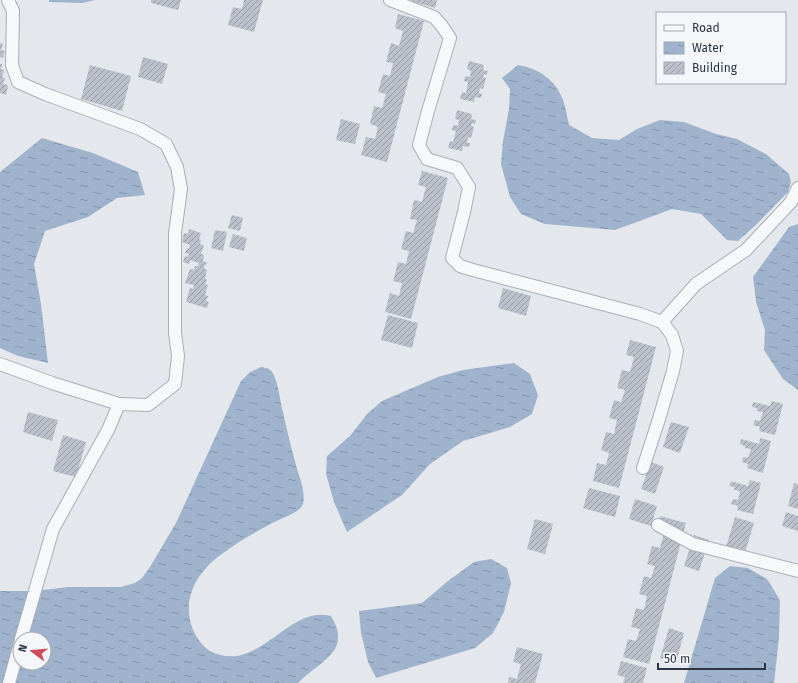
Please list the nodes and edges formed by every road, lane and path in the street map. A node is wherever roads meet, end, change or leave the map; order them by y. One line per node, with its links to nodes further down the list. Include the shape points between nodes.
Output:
1 (8, 0): 6 (street, via 12,11 12,65 18,82 140,129 166,144 177,167 181,189 176,233 175,333 178,356 175,384 148,405)
2 (390, 0): 4 (street, via 434,17 450,38 419,145 427,159 457,168 469,187 452,258 460,266 473,270)
3 (798, 188): 4 (street, via 791,202 746,250 696,284)
4 (662, 322): 7 (street, via 672,335 677,351)
5 (0, 364): 6 (street)
6 (119, 404): 10 (street, via 108,430 52,530)
7 (644, 468)
8 (658, 525): 9 (street, via 693,544)
9 (798, 572)
10 (23, 631)
11 (12, 671): 12 (street)
12 (9, 683)

